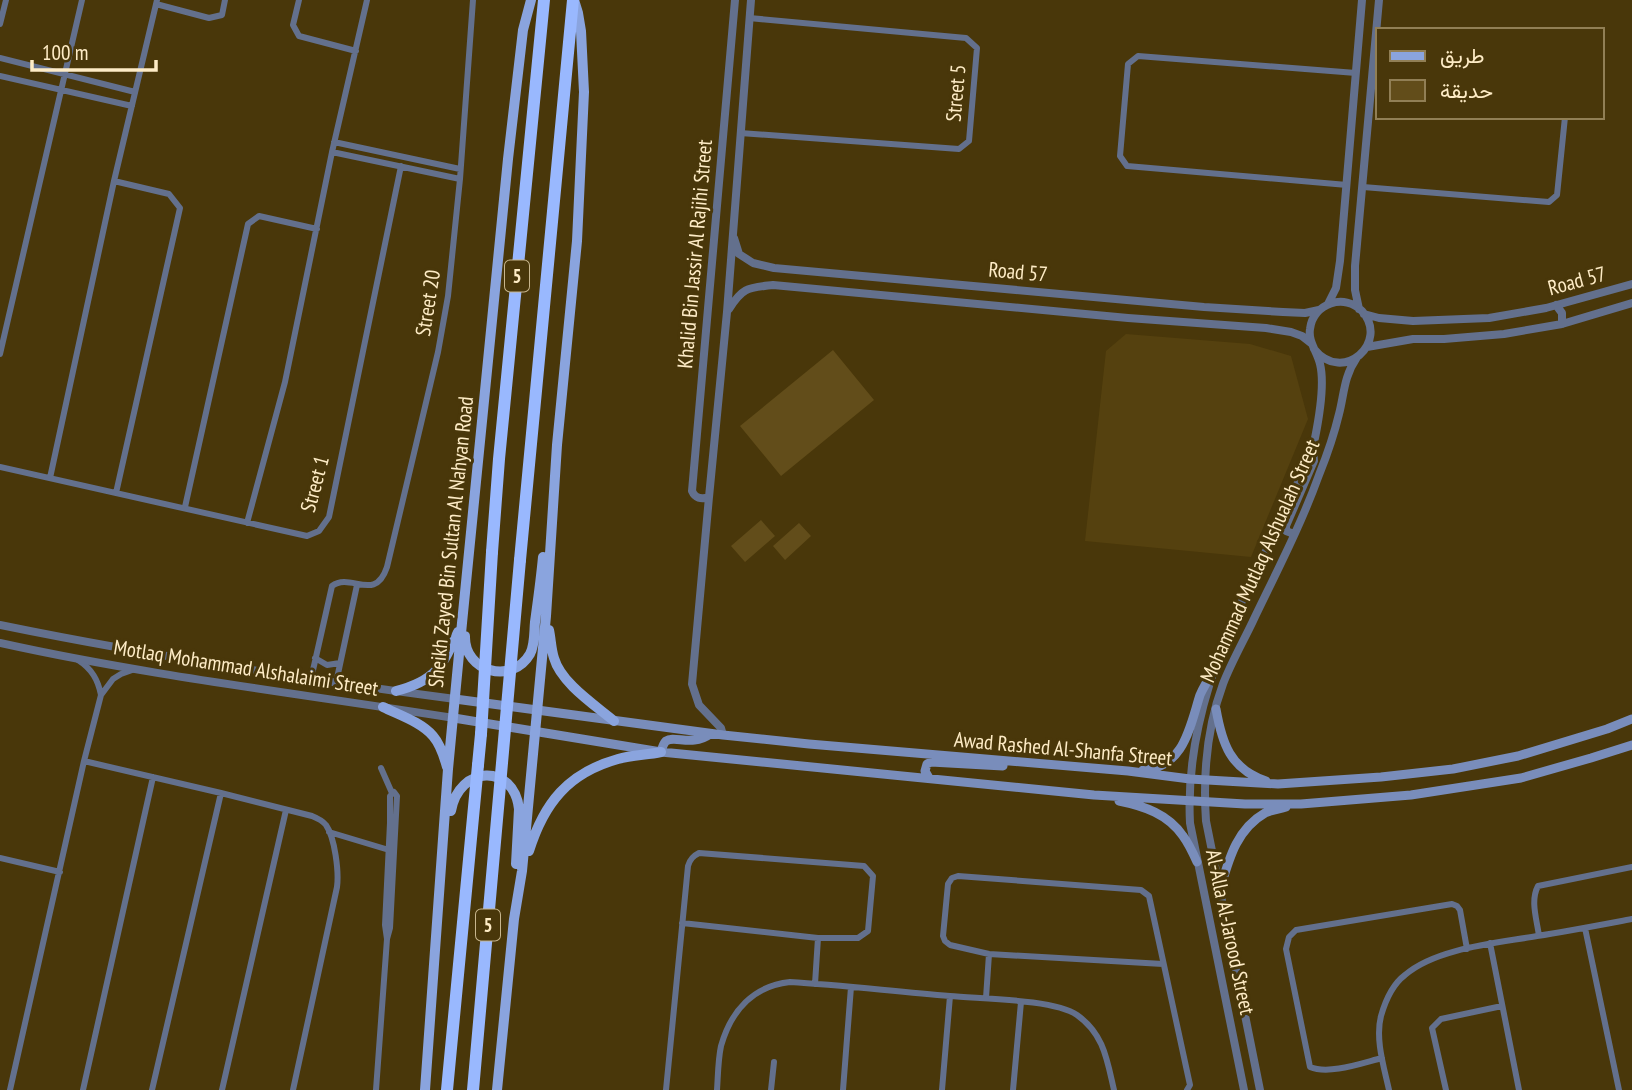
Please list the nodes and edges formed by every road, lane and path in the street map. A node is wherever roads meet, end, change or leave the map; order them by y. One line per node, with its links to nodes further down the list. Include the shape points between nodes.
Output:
1 (6, 0): 16 (street)
2 (82, 0): 21 (street)
3 (225, 0): 14 (street, via 222,15 209,19)
4 (299, 0): 18 (street, via 293,25 299,36)
5 (367, 0): 18 (street)
6 (473, 0): 32 (street, Street 20)
7 (531, 0): 57 (main road, Sheikh Zayed Bin Sultan Al Nahyan Road, via 523,30)
8 (544, 0): 149 (highway, Sheikh Zayed Bin Sultan Al Nahyan Road / 5, bridge, via 499,459 481,734)
9 (573, 0): 58 (main road, via 581,31 583,121 577,241); 150 (highway, 5, bridge)
10 (736, 0): 63 (street, Khalid Bin Jassir Al Rajihi Street, via 692,491 699,498)
11 (751, 0): 15 (street, Khalid Bin Jassir Al Rajihi Street)
12 (1362, 0): 20 (street)
13 (1379, 0): 17 (street)
14 (156, 2): 25 (street)
15 (749, 18): 28 (street, Khalid Bin Jassir Al Rajihi Street); 28 (street, Street 5, via 966,38 977,48 969,141 959,149)
16 (0, 24)
17 (1378, 28)
18 (356, 51): 29 (street)
19 (0, 58): 21 (street)
20 (1356, 73): 35 (street); 35 (street, via 1138,56 1128,64 1120,156 1127,166)
21 (65, 74): 24 (street); 25 (street)
22 (1376, 74): 36 (street)
23 (0, 76): 24 (street)
24 (61, 90): 26 (street); 55 (street)
25 (135, 92): 26 (street)
26 (132, 106): 34 (street)
27 (1565, 119): 36 (street, via 1557,195 1549,202)
28 (740, 133): 38 (street, Khalid Bin Jassir Al Rajihi Street)
29 (334, 142): 30 (street); 32 (street)
30 (332, 152): 31 (street); 37 (street)
31 (401, 166): 33 (street); 65 (street, Street 1, via 328,517 319,531 307,536)
32 (460, 169): 33 (street, Street 20)
33 (460, 179): 67 (street, Street 20, via 444,324 387,567 376,583)
34 (114, 181): 61 (street); 62 (street, via 169,194 180,208)
35 (1348, 185): 43 (street, via 1336,288)
36 (1363, 187): 48 (street, via 1355,266 1355,290)
37 (317, 229): 64 (street, via 260,216 248,224); 65 (street, via 285,382)
38 (732, 233): 39 (street, Road 57, via 739,254); 49 (street, Khalid Bin Jassir Al Rajihi Street)
39 (774, 268): 41 (street, via 768,279); 45 (street, Road 57)
40 (1632, 284): 44 (street, Road 57)
41 (774, 285): 49 (street, Road 57, via 750,288 737,296); 50 (street, Road 57)
42 (1632, 303): 51 (street, Road 57)
43 (1328, 304): 47 (street); 48 (street, via 1344,302)
44 (1556, 305): 48 (street, Road 57, via 1461,320 1392,320); 51 (street)
45 (1204, 307): 46 (street, Road 57); 50 (street, via 1208,314)
46 (1222, 308): 47 (street, Road 57, via 1294,313); 52 (street, via 1218,314)
47 (1319, 310): 53 (street, via 1309,333)
48 (1362, 311): 54 (street, via 1370,330)
49 (727, 312): 63 (street, Khalid Bin Jassir Al Rajihi Street)
50 (1202, 323): 52 (street, Road 57)
51 (1562, 324): 54 (street, Road 57)
52 (1222, 325): 53 (street, Road 57, via 1291,332)
53 (1313, 346): 56 (street, via 1322,358 1333,362); 59 (street, Mohammad Mutlaq Alshualah Street, via 1322,375)
54 (1367, 347): 56 (street)
55 (0, 354)
56 (1356, 359): 66 (street, Mohammad Mutlaq Alshualah Street, via 1345,379 1331,442)
57 (480, 445): 58 (main road, via 465,641 477,664 497,672 522,663 532,648); 69 (main road, Sheikh Zayed Bin Sultan Al Nahyan Road)
58 (557, 445): 68 (main road)
59 (1313, 445): 66 (street, via 1314,461 1286,526 1286,531); 77 (street, Mohammad Mutlaq Alshualah Street)
60 (0, 467): 61 (street, Street 1)
61 (50, 478): 62 (street, Street 1)
62 (116, 493): 64 (street, Street 1)
63 (709, 497): 94 (street, Khalid Bin Jassir Al Rajihi Street, via 692,677 699,705)
64 (185, 507): 65 (street, Street 1)
65 (247, 523)
66 (1294, 534): 86 (street, Mohammad Mutlaq Alshualah Street)
67 (357, 584): 72 (street, Street 20, via 332,586); 74 (street)
68 (546, 616): 87 (main road); 90 (main road, via 554,660 562,673)
69 (462, 623): 81 (main road, via 444,662 431,676); 83 (main road, Sheikh Zayed Bin Sultan Al Nahyan Road)
70 (0, 625): 75 (street, Motlaq Mohammad Alshalaimi Street)
71 (0, 643): 73 (street, Motlaq Mohammad Alshalaimi Street)
72 (315, 658): 74 (street, via 327,665); 78 (street, Street 20)
73 (76, 659): 76 (street, Motlaq Mohammad Alshalaimi Street); 82 (street, via 95,676)
74 (340, 663): 80 (street)
75 (225, 666): 78 (street, Motlaq Mohammad Alshalaimi Street); 79 (street, via 228,677)
76 (135, 669): 79 (street, Motlaq Mohammad Alshalaimi Street); 82 (street, via 113,679)
77 (1214, 670): 101 (main road, via 1179,750 1156,768); 104 (street, Mohammad Mutlaq Alshualah Street, via 1197,729)
78 (311, 679): 80 (street, Motlaq Mohammad Alshalaimi Street)
79 (221, 682): 85 (street, Motlaq Mohammad Alshalaimi Street)
80 (336, 683): 81 (street, Motlaq Mohammad Alshalaimi Street)
81 (396, 691): 83 (street, Motlaq Mohammad Alshalaimi Street)
82 (101, 695): 97 (street)
83 (455, 699): 84 (main road, Motlaq Mohammad Alshalaimi Street); 88 (main road, Sheikh Zayed Bin Sultan Al Nahyan Road)
84 (486, 703): 87 (main road, Awad Rashed Al-Shanfa Street)
85 (383, 707): 88 (street, Motlaq Mohammad Alshalaimi Street); 100 (main road, via 433,736)
86 (1216, 709): 105 (street, Mohammad Mutlaq Alshualah Street); 106 (main road, via 1222,739 1234,761 1251,774)
87 (537, 710): 90 (main road, Awad Rashed Al-Shanfa Street); 92 (main road)
88 (454, 718): 91 (main road, Motlaq Mohammad Alshalaimi Street); 100 (main road, Sheikh Zayed Bin Sultan Al Nahyan Road)
89 (1632, 719): 106 (main road, Awad Rashed Al-Shanfa Street, via 1518,757 1453,769)
90 (614, 721): 93 (main road, Awad Rashed Al-Shanfa Street)
91 (487, 724): 92 (main road, Awad Rashed Al-Shanfa Street)
92 (536, 732): 96 (main road, Awad Rashed Al-Shanfa Street); 119 (main road)
93 (710, 734): 94 (main road, Awad Rashed Al-Shanfa Street); 96 (main road, via 695,741 668,740)
94 (723, 735): 98 (main road, Awad Rashed Al-Shanfa Street)
95 (1632, 745): 112 (main road, Awad Rashed Al-Shanfa Street, via 1521,778 1411,795)
96 (661, 752): 103 (main road, Awad Rashed Al-Shanfa Street); 119 (main road, via 590,769 568,783 544,812)
97 (85, 761): 102 (street); 120 (street)
98 (1040, 764): 101 (main road, Awad Rashed Al-Shanfa Street); 103 (main road, via 931,762 925,767)
99 (381, 768): 108 (street)
100 (448, 769): 122 (main road, Sheikh Zayed Bin Sultan Al Nahyan Road)
101 (1128, 771): 104 (main road, Awad Rashed Al-Shanfa Street)
102 (153, 777): 107 (street); 143 (street)
103 (929, 778): 109 (main road, Awad Rashed Al-Shanfa Street)
104 (1190, 779): 105 (main road, Awad Rashed Al-Shanfa Street); 110 (street, Al-Alla Al-Jarood Street)
105 (1205, 780): 106 (main road, Awad Rashed Al-Shanfa Street); 111 (street, Al-Alla Al-Jarood Street)
106 (1278, 784)
107 (221, 793): 113 (street); 144 (street)
108 (392, 793): 115 (street); 129 (street, via 397,796)
109 (1094, 795): 110 (main road, Awad Rashed Al-Shanfa Street); 117 (main road, via 1144,806 1168,820 1183,835)
110 (1189, 800): 111 (main road, Awad Rashed Al-Shanfa Street); 117 (street, Al-Alla Al-Jarood Street)
111 (1205, 801): 112 (main road, Awad Rashed Al-Shanfa Street); 121 (street, Al-Alla Al-Jarood Street)
112 (1301, 804): 121 (main road, via 1266,812 1238,838)
113 (286, 810): 114 (street, via 316,817); 145 (street)
114 (329, 831): 115 (street); 146 (street, via 338,865 337,887)
115 (389, 850): 129 (street)
116 (0, 858): 120 (street)
117 (1197, 862): 160 (street, Al-Alla Al-Jarood Street)
118 (1632, 867): 127 (street, via 1538,886 1534,900)
119 (523, 871): 123 (main road)
120 (60, 872): 142 (street)
121 (1219, 893): 161 (street, Al-Alla Al-Jarood Street)
122 (437, 918): 123 (main road, via 453,800 466,782 484,775 504,781 518,801); 148 (main road, Sheikh Zayed Bin Sultan Al Nahyan Road)
123 (513, 919): 151 (main road)
124 (1632, 919): 126 (street)
125 (682, 923): 128 (street); 128 (street, via 688,866 699,853 864,866 873,876 869,931 858,939); 152 (street)
126 (1585, 928): 127 (street); 165 (street)
127 (1539, 936): 130 (street)
128 (818, 938): 134 (street)
129 (387, 939): 147 (street)
130 (1490, 943): 131 (street); 139 (street)
131 (1466, 949): 140 (street, via 1404,975 1380,1018); 140 (street, via 1460,911 1452,904 1296,930 1289,937 1286,949 1310,1067 1329,1070)
132 (989, 954): 133 (street); 133 (street, via 945,941 952,878 1141,890 1149,896); 137 (street)
133 (1163, 964): 159 (street, via 1190,1086)
134 (815, 984): 135 (street); 153 (street, via 776,984 763,989 735,1014 720,1049)
135 (851, 987): 136 (street); 155 (street)
136 (950, 996): 137 (street); 156 (street)
137 (986, 999): 138 (street)
138 (1021, 1002): 157 (street); 158 (street, via 1056,1006 1090,1027 1099,1038)
139 (1502, 1006): 163 (street, via 1441,1019 1432,1028); 164 (street)
140 (1382, 1058): 162 (street)
141 (774, 1062): 154 (street)
142 (10, 1090)
143 (83, 1090)
144 (152, 1090)
145 (222, 1090)
146 (292, 1090)
147 (376, 1090)
148 (425, 1090)
149 (447, 1090)
150 (473, 1090)
151 (497, 1090)
152 (666, 1090)
153 (717, 1090)
154 (771, 1090)
155 (843, 1090)
156 (942, 1090)
157 (1013, 1090)
158 (1114, 1090)
159 (1187, 1090)
160 (1244, 1090)
161 (1260, 1090)
162 (1389, 1090)
163 (1446, 1090)
164 (1519, 1090)
165 (1619, 1090)

